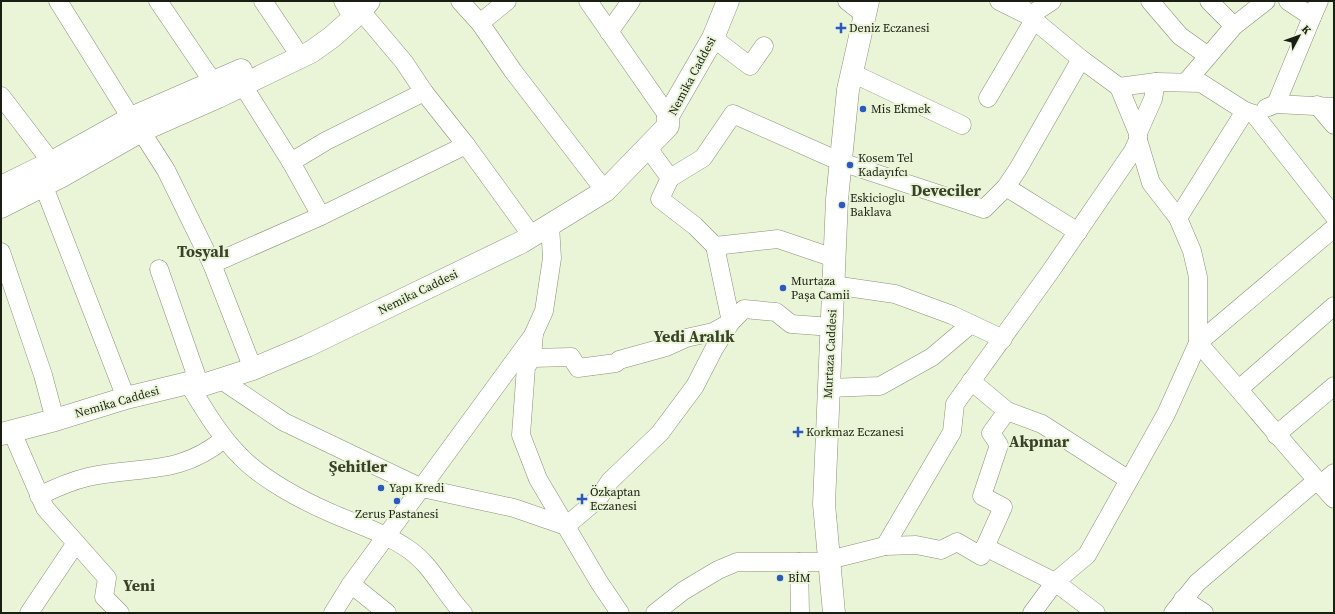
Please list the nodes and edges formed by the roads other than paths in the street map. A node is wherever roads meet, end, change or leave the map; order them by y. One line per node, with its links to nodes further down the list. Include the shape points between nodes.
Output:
1 (58, 1): 43 (street)
2 (158, 1): 32 (street)
3 (263, 1): 27 (street)
4 (460, 1): 22 (street)
5 (507, 1): 22 (street)
6 (588, 1): 24 (street)
7 (631, 1): 24 (street)
8 (728, 1): 25 (main road, Nemika Caddesi)
9 (847, 1): 19 (street)
10 (999, 1): 21 (street)
11 (1016, 1): 21 (street)
12 (1052, 1): 21 (street)
13 (1150, 1): 28 (street, via 1180,36)
14 (1209, 1): 23 (street)
15 (1266, 1): 23 (street)
16 (1288, 1): 20 (street)
17 (1319, 1): 20 (street)
18 (355, 5): 27 (main road, via 302,44); 34 (main road, via 332,37 311,52); 36 (street, via 404,62)
19 (866, 8): 30 (main road, Murtaza Caddesi)
20 (1312, 17): 39 (street)
21 (1031, 18): 29 (street); 38 (street)
22 (480, 23): 55 (street, via 513,71)
23 (1234, 26): 28 (street)
24 (609, 32): 42 (street)
25 (713, 38): 26 (street, via 750,66); 42 (main road, Nemika Caddesi)
26 (764, 46)
27 (294, 47): 32 (main road)
28 (1208, 56): 31 (street)
29 (1081, 59): 35 (street); 53 (street)
30 (852, 73): 44 (street); 50 (main road, Murtaza Caddesi)
31 (1187, 81): 33 (street); 41 (street, via 1201,83)
32 (212, 82): 43 (main road)
33 (1156, 82): 35 (street); 46 (street, via 1153,99)
34 (242, 84): 43 (main road); 49 (street)
35 (1119, 87): 46 (street)
36 (424, 92): 47 (street); 49 (street, via 326,141)
37 (1, 96): 51 (street)
38 (988, 98)
39 (1276, 104): 40 (street); 41 (street)
40 (1326, 106): 45 (street)
41 (1250, 112): 58 (street); 59 (street)
42 (668, 116): 48 (main road, Nemika Caddesi, via 668,126)
43 (136, 124): 51 (main road); 66 (street, via 166,170)
44 (962, 125)
45 (1334, 125)
46 (1138, 136): 59 (street, via 1151,183); 62 (street, via 1133,151)
47 (466, 145): 57 (street); 61 (street)
48 (648, 148): 52 (street); 55 (main road, Nemika Caddesi)
49 (291, 162): 57 (street)
50 (841, 162): 52 (street, via 733,114 703,158); 53 (street, via 984,209); 65 (main road, Murtaza Caddesi)
51 (49, 173): 54 (main road); 56 (main road); 84 (street)
52 (670, 178): 63 (street, via 660,199 695,226)
53 (1006, 186): 62 (street)
54 (1, 187)
55 (605, 191): 61 (main road, Nemika Caddesi)
56 (1, 207)
57 (321, 216): 66 (street)
58 (1334, 216)
59 (1178, 218): 75 (street, via 1192,251 1198,277)
60 (1334, 228): 75 (street)
61 (541, 230): 73 (street, via 551,266 544,312); 77 (main road, Nemika Caddesi, via 314,343)
62 (1078, 232): 74 (street)
63 (715, 246): 65 (street, via 778,238); 70 (street)
64 (1, 252): 86 (street, via 43,375)
65 (834, 258): 68 (main road, Murtaza Caddesi)
66 (212, 264): 77 (street)
67 (159, 269): 80 (street)
68 (833, 285): 71 (street, via 895,294); 72 (main road, Murtaza Caddesi)
69 (1334, 306): 83 (street)
70 (731, 322): 72 (street, via 744,309 776,312 791,324); 76 (street, via 713,332 686,338 616,363 578,368 571,357); 96 (street, via 694,386 660,433 610,481 598,499)
71 (971, 324): 74 (street); 82 (street, via 932,358 880,386)
72 (832, 327): 82 (main road, Murtaza Caddesi)
73 (534, 333): 76 (street); 93 (street)
74 (1003, 339): 79 (street)
75 (1198, 343): 83 (street); 91 (street, via 1166,414)
76 (532, 358): 96 (street, via 526,367 521,435 538,479)
77 (253, 369): 78 (main road, Nemika Caddesi)
78 (220, 379): 80 (main road, Nemika Caddesi); 93 (street, via 284,422)
79 (971, 381): 85 (street); 99 (street, via 955,404 952,432)
80 (194, 384): 84 (main road, Nemika Caddesi); 89 (street)
81 (1334, 386): 88 (street)
82 (829, 388): 101 (main road, Murtaza Caddesi, via 824,504)
83 (1239, 389): 88 (street)
84 (126, 398): 86 (main road, Nemika Caddesi)
85 (1007, 410): 91 (street, via 1042,424); 100 (street, via 991,433 999,445 982,496 1003,507)
86 (55, 420): 87 (main road, Nemika Caddesi)
87 (6, 433): 94 (street)
88 (1276, 435): 92 (street)
89 (224, 439): 94 (street, via 203,454 176,465 88,477); 97 (street, via 267,479 328,512)
90 (1334, 472): 92 (street)
91 (1129, 480): 103 (street, via 1087,555)
92 (1319, 482): 95 (street); 105 (street, via 1197,584)
93 (422, 488): 96 (street, via 514,508); 97 (street)
94 (39, 496): 98 (street, via 45,508)
95 (1334, 499)
96 (566, 526): 111 (street)
97 (385, 537): 104 (street); 110 (street, via 407,548 426,563)
98 (76, 543): 106 (street); 107 (street, via 107,578 104,597)
99 (885, 546): 100 (street, via 916,545 941,550 957,542 980,556); 101 (street)
100 (985, 547): 103 (street)
101 (829, 561): 102 (street); 114 (main road, Murtaza Caddesi)
102 (799, 562): 112 (street, via 737,562 683,591); 113 (street)
103 (1055, 582): 115 (street); 116 (street)
104 (351, 584): 108 (street); 109 (street)
105 (1178, 606): 117 (street)
106 (29, 613)
107 (120, 613)
108 (333, 613)
109 (387, 613)
110 (463, 613)
111 (620, 613)
112 (655, 613)
113 (800, 613)
114 (834, 613)
115 (1032, 613)
116 (1096, 613)
117 (1204, 613)

